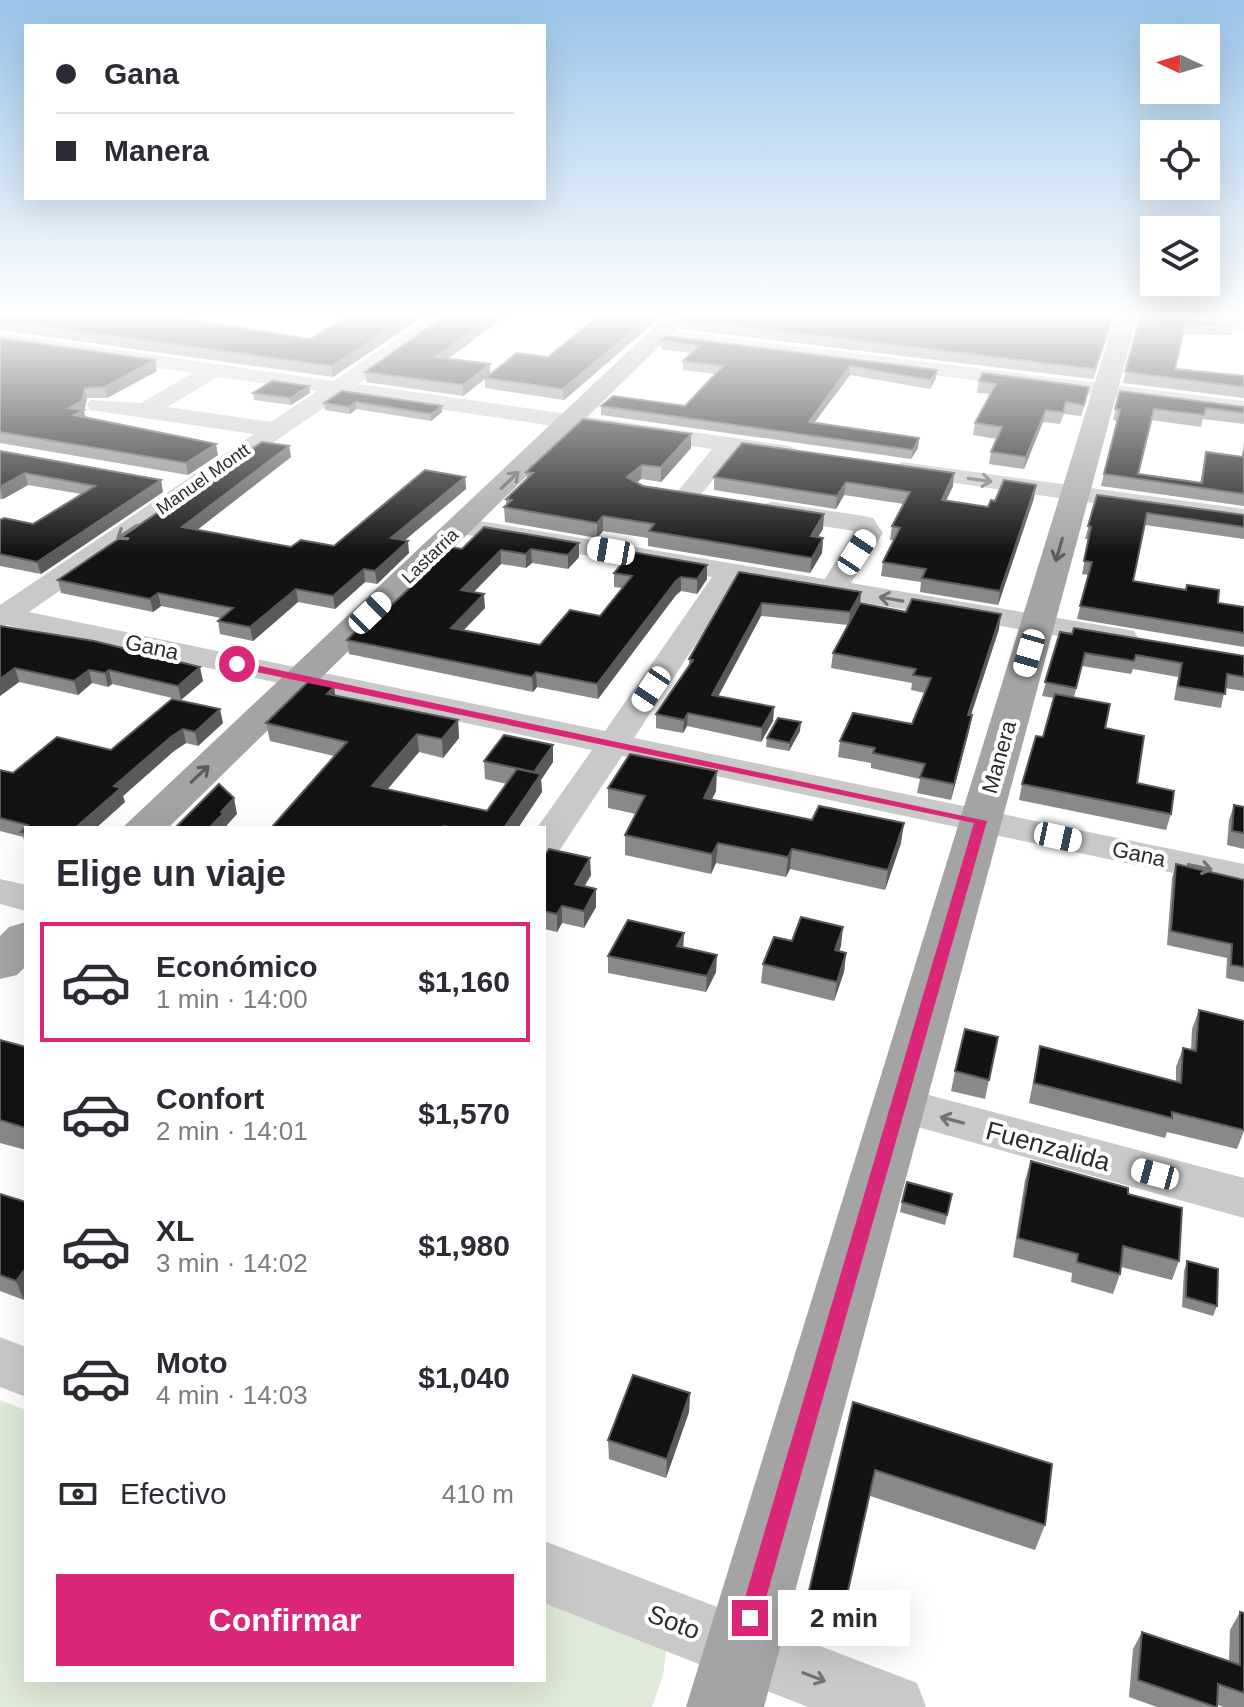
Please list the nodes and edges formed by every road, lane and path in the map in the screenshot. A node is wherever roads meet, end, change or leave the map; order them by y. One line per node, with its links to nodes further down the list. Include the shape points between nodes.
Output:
1 (173, 394): 9 (street)
2 (327, 394): 11 (street, Manuel Montt)
3 (382, 394): 10 (street)
4 (598, 394): 10 (main road, Lastarria)
5 (1104, 394): 18 (main road, Manera)
6 (1127, 394): 8 (street)
7 (98, 405): 9 (street)
8 (1244, 408)
9 (145, 410): 11 (street)
10 (570, 421): 12 (street); 23 (main road, Lastarria, one-way to 10)
11 (275, 430): 16 (street, Manuel Montt)
12 (729, 444): 13 (street); 19 (street)
13 (821, 457)
14 (882, 466): 18 (street, one-way to 18)
15 (163, 481): 16 (street)
16 (194, 486): 26 (street, Manuel Montt, one-way to 26)
17 (658, 492): 19 (street)
18 (1075, 493): 22 (street); 27 (main road, Manera, one-way to 27)
19 (687, 496): 20 (street)
20 (716, 501)
21 (746, 505): 25 (street, via 864,524 869,533)
22 (1244, 517)
23 (462, 526): 24 (street); 29 (main road, Lastarria)
24 (730, 571): 25 (street); 30 (street)
25 (833, 589): 27 (street, one-way to 25)
26 (1, 616): 29 (street, Gana)
27 (1037, 624): 28 (street); 31 (main road, Manera)
28 (1155, 644)
29 (302, 678): 30 (street, Gana); 32 (main road, Lastarria, one-way to 29)
30 (614, 744): 31 (street, Gana); 33 (street)
31 (981, 821): 34 (street, Gana, one-way to 34); 39 (main road, Manera)
32 (145, 826)
33 (546, 843)
34 (1244, 876)
35 (0, 891): 36 (street)
36 (24, 897)
37 (24, 940): 38 (main road)
38 (0, 963)
39 (898, 1105): 40 (street, Fuenzalida, one-way to 39); 44 (main road, Manera)
40 (1244, 1198)
41 (0, 1362): 42 (street)
42 (24, 1371)
43 (546, 1573): 44 (street, Soto)
44 (733, 1678): 45 (street, Soto, one-way to 45)
45 (893, 1707)

